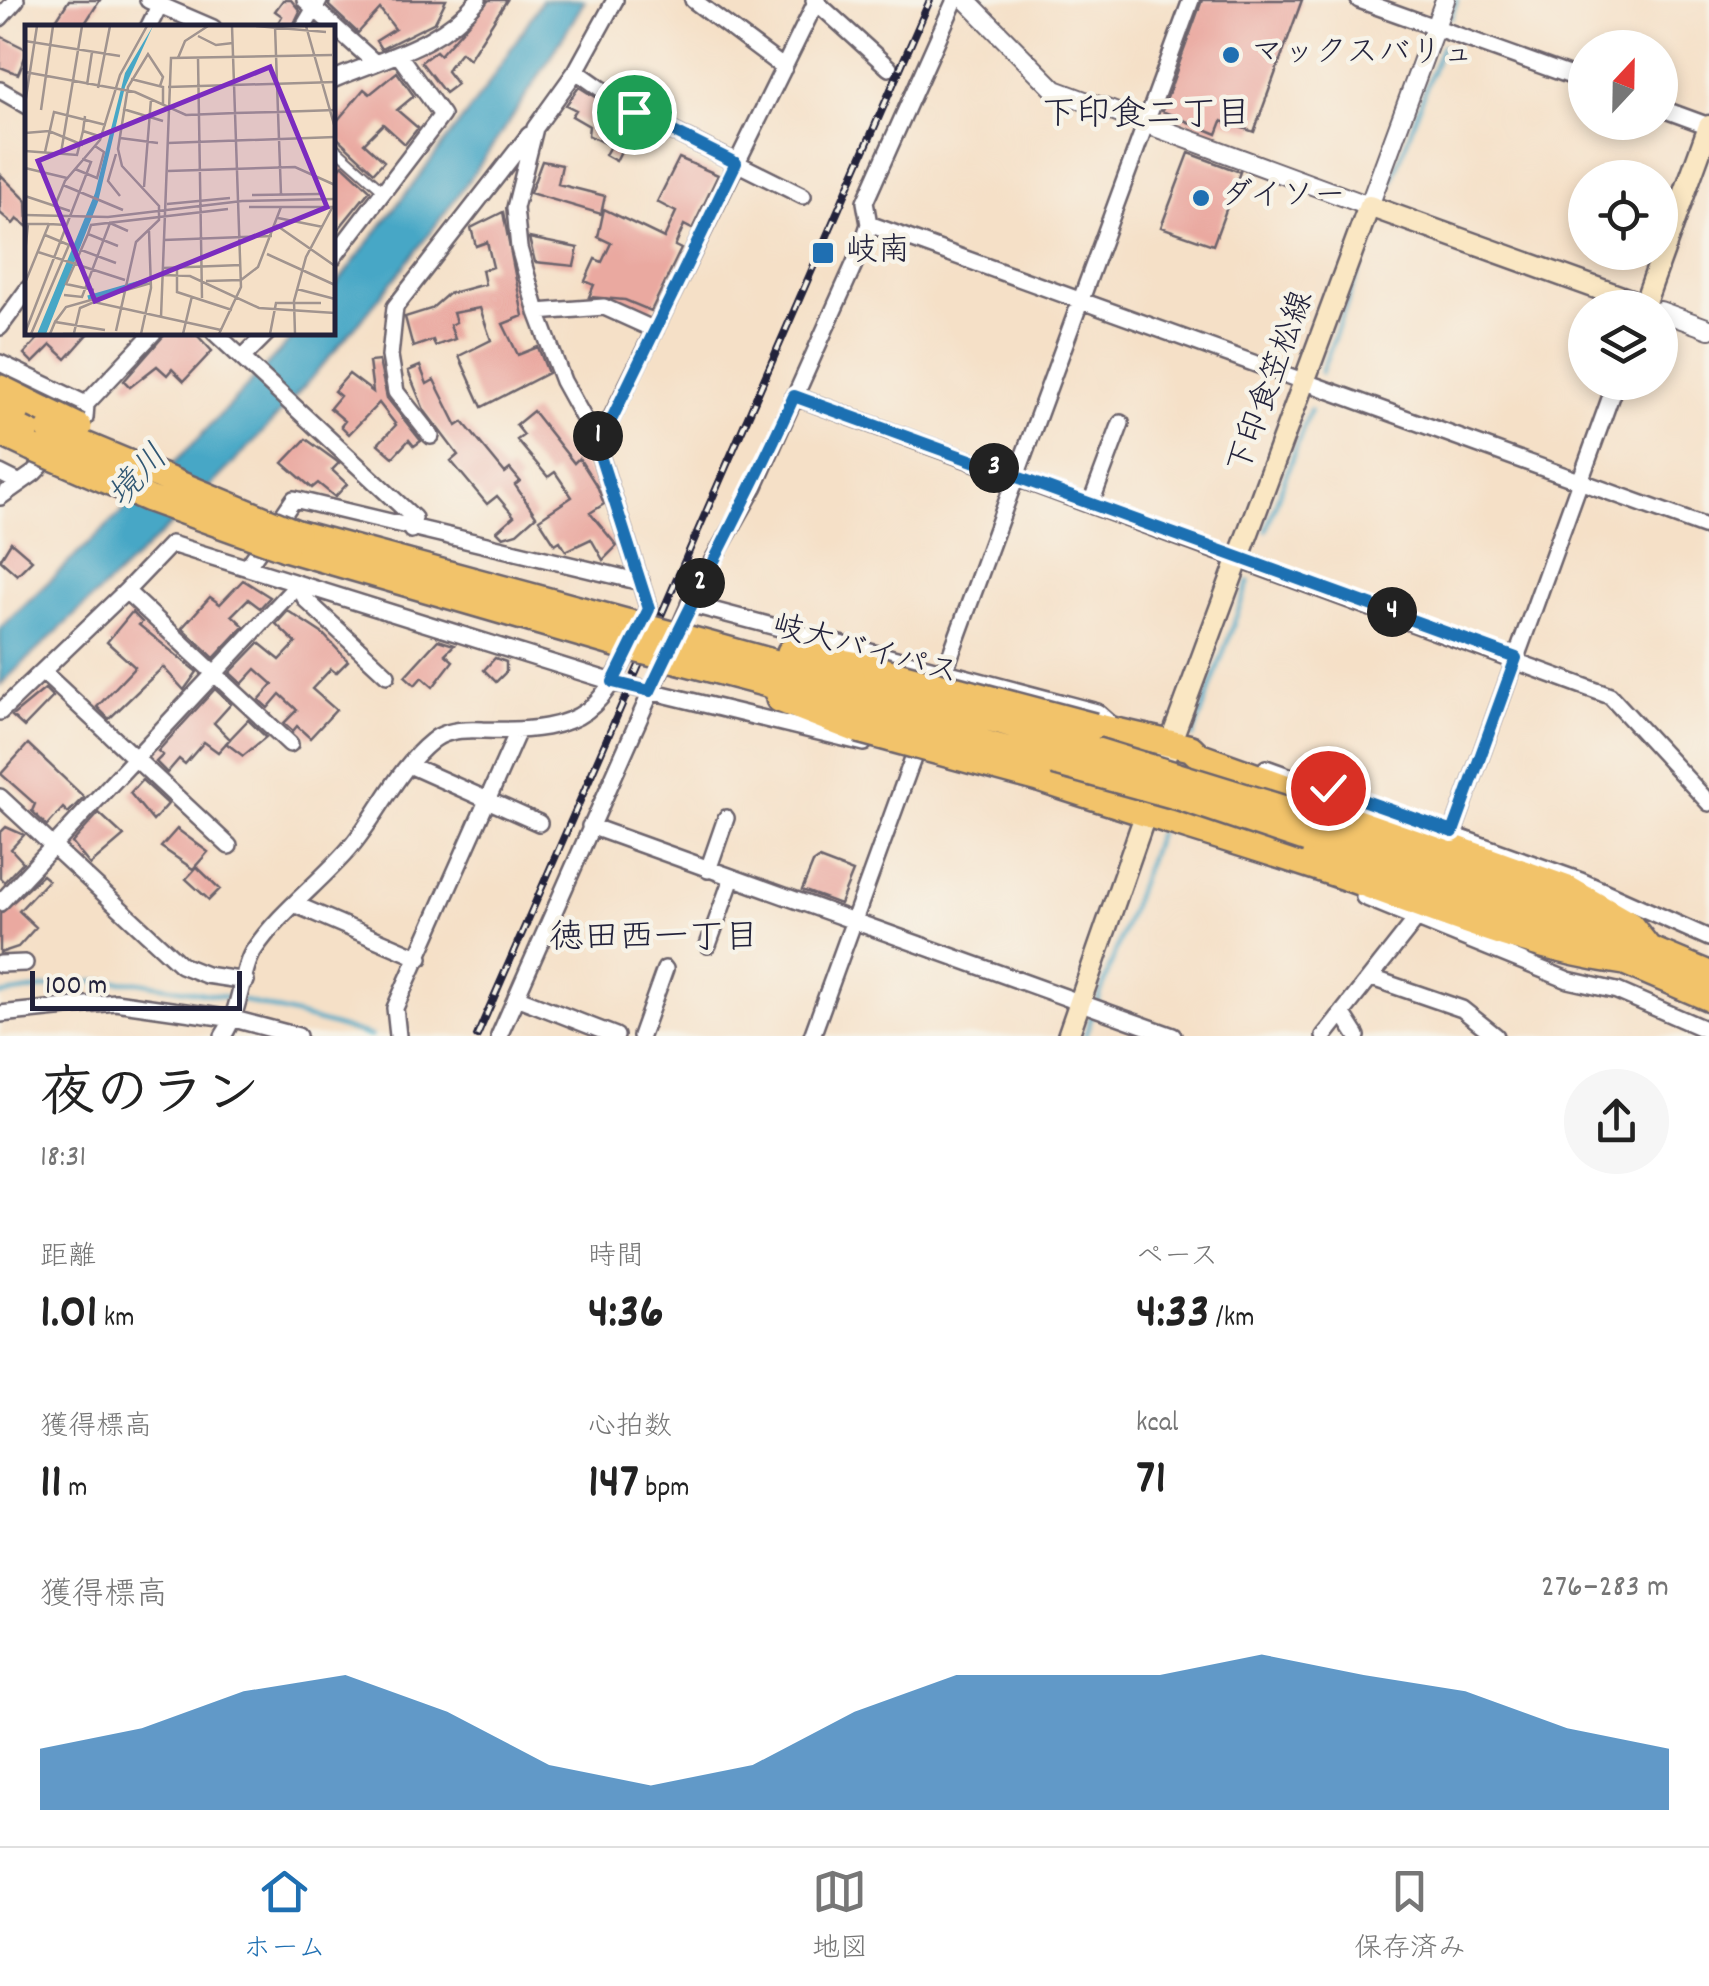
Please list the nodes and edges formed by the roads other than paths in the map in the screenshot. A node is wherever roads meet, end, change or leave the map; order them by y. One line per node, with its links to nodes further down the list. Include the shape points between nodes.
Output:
1 (16, 0): 14 (street)
2 (454, 0): 13 (street)
3 (614, 0): 21 (street)
4 (693, 0): 19 (street)
5 (955, 0): 35 (street, via 865,202)
6 (966, 0): 27 (street, via 1041,81)
7 (1191, 0): 27 (street)
8 (1360, 0): 16 (street)
9 (1445, 0): 16 (street)
10 (816, 1): 19 (street); 20 (street)
11 (313, 3): 18 (street)
12 (161, 4): 15 (street)
13 (472, 6): 17 (street, via 446,32)
14 (0, 18)
15 (206, 25)
16 (1436, 27): 22 (street); 34 (street)
17 (398, 54): 18 (street); 32 (street, via 442,115)
18 (374, 62): 23 (street)
19 (784, 68): 31 (street)
20 (889, 68)
21 (576, 70): 29 (street); 31 (street, via 634,112)
22 (1568, 76)
23 (335, 79)
24 (0, 90): 25 (street)
25 (25, 104)
26 (1678, 115): 28 (street)
27 (1145, 122): 34 (street); 40 (street)
28 (1709, 126): 38 (main road)
29 (534, 128): 41 (street, via 514,208); 59 (street, via 395,307 390,356 396,392)
30 (335, 148): 32 (lane)
31 (736, 163): 33 (street); 45 (street)
32 (386, 192): 36 (street)
33 (804, 196)
34 (1369, 206): 37 (main road); 51 (main road, 下印食笠松線)
35 (869, 224): 40 (street); 53 (street)
36 (335, 255)
37 (1600, 290)
38 (1655, 290)
39 (25, 292): 43 (street)
40 (1079, 300): 51 (street); 62 (street)
41 (537, 312): 45 (street, via 604,307); 60 (street)
42 (1678, 318): 44 (street)
43 (2, 319)
44 (1709, 329)
45 (654, 330): 60 (street, via 604,435)
46 (151, 335): 55 (street)
47 (217, 335): 49 (street)
48 (266, 335): 49 (street)
49 (246, 362): 68 (street, via 414,518)
50 (0, 363): 55 (street)
51 (1305, 382): 63 (street); 69 (main road, 下印食笠松線)
52 (0, 388): 64 (highway, bridge, via 148,460)
53 (794, 396): 62 (street); 74 (street, via 755,486)
54 (1610, 400): 63 (street)
55 (86, 404): 61 (street, via 85,418 34,473)
56 (0, 408): 61 (highway, 岐大バイパス)
57 (1121, 422): 66 (street)
58 (0, 433): 61 (highway, 岐大バイパス)
59 (430, 436)
60 (594, 437): 71 (street)
61 (20, 458): 64 (highway, 岐大バイパス, bridge); 64 (highway, via 117,500); 65 (street)
62 (1015, 475): 66 (street); 77 (street)
63 (1580, 482): 67 (street); 75 (street)
64 (157, 489): 76 (highway, 岐大バイパス, bridge, via 291,541)
65 (0, 497)
66 (1092, 503): 69 (street)
67 (1709, 528)
68 (411, 530): 70 (street, via 294,499); 71 (street)
69 (1242, 557): 75 (street); 88 (main road, 下印食笠松線)
70 (248, 566): 72 (street); 73 (street, via 171,544)
71 (641, 582): 81 (street, via 649,609)
72 (298, 584): 78 (street); 80 (street, via 306,600); 81 (street)
73 (126, 591): 78 (street); 79 (street)
74 (690, 604): 77 (street); 82 (street)
75 (1516, 658): 95 (street, via 1610,696); 101 (street)
76 (733, 662): 83 (highway, 岐大バイパス); 83 (highway, via 800,652)
77 (945, 668): 86 (street, via 1097,712); 89 (street)
78 (214, 672): 87 (street); 90 (street)
79 (44, 673): 84 (street); 90 (street)
80 (386, 675)
81 (613, 682): 82 (street); 85 (street, via 598,706 564,723)
82 (650, 691): 89 (street); 99 (street)
83 (866, 699): 86 (highway, bridge); 92 (highway, bridge); 100 (highway, 岐大バイパス, bridge, via 1179,797)
84 (0, 712)
85 (518, 731): 91 (street, via 467,729 434,738); 94 (street)
86 (1120, 732): 88 (highway)
87 (290, 744)
88 (1181, 744): 96 (main road, 下印食笠松線); 101 (street); 113 (highway, via 1568,889 1630,925)
89 (914, 756): 92 (street); 110 (street)
90 (134, 758): 103 (street); 104 (street)
91 (409, 765): 94 (street); 108 (street, via 350,848)
92 (1079, 793): 96 (highway)
93 (0, 798): 103 (street)
94 (489, 802): 98 (street); 114 (street)
95 (1709, 803)
96 (1146, 815): 102 (highway); 124 (main road, 下印食笠松線)
97 (726, 818): 105 (street)
98 (538, 823)
99 (590, 826): 105 (street); 122 (street)
100 (1310, 829): 113 (highway, 岐大バイパス, via 1492,884); 116 (highway, 岐大バイパス)
101 (1453, 832): 111 (street)
102 (1217, 834): 109 (street, via 1232,847); 116 (highway, via 1478,928)
103 (53, 846): 107 (street); 121 (street, via 181,965)
104 (229, 846)
105 (708, 870): 106 (street)
106 (732, 878): 110 (street); 112 (street)
107 (0, 902)
108 (294, 904): 114 (street); 121 (street, via 251,953)
109 (1420, 915): 120 (street); 129 (street, via 1568,980 1618,991)
110 (853, 923): 124 (street); 135 (street)
111 (1709, 938)
112 (708, 945)
113 (1648, 949): 119 (highway, 岐大バイパス)
114 (420, 958): 128 (street, via 395,1008)
115 (25, 962): 117 (street)
116 (1624, 962): 123 (highway, 岐大バイパス)
117 (0, 964)
118 (665, 969): 134 (street)
119 (1709, 974)
120 (1372, 978): 126 (street); 140 (street, via 1462,1009)
121 (245, 984): 127 (street)
122 (516, 997): 130 (street); 133 (street)
123 (1709, 998)
124 (1090, 1006): 136 (main road, 下印食笠松線); 137 (street)
125 (0, 1014): 127 (street, via 115,1002)
126 (1344, 1014): 138 (street); 139 (street)
127 (235, 1016): 131 (street); 132 (street)
128 (396, 1029)
129 (1709, 1031)
130 (609, 1035)
131 (223, 1036)
132 (298, 1036)
133 (499, 1036)
134 (640, 1036)
135 (812, 1036)
136 (1068, 1036)
137 (1173, 1036)
138 (1324, 1036)
139 (1358, 1036)
140 (1496, 1036)

